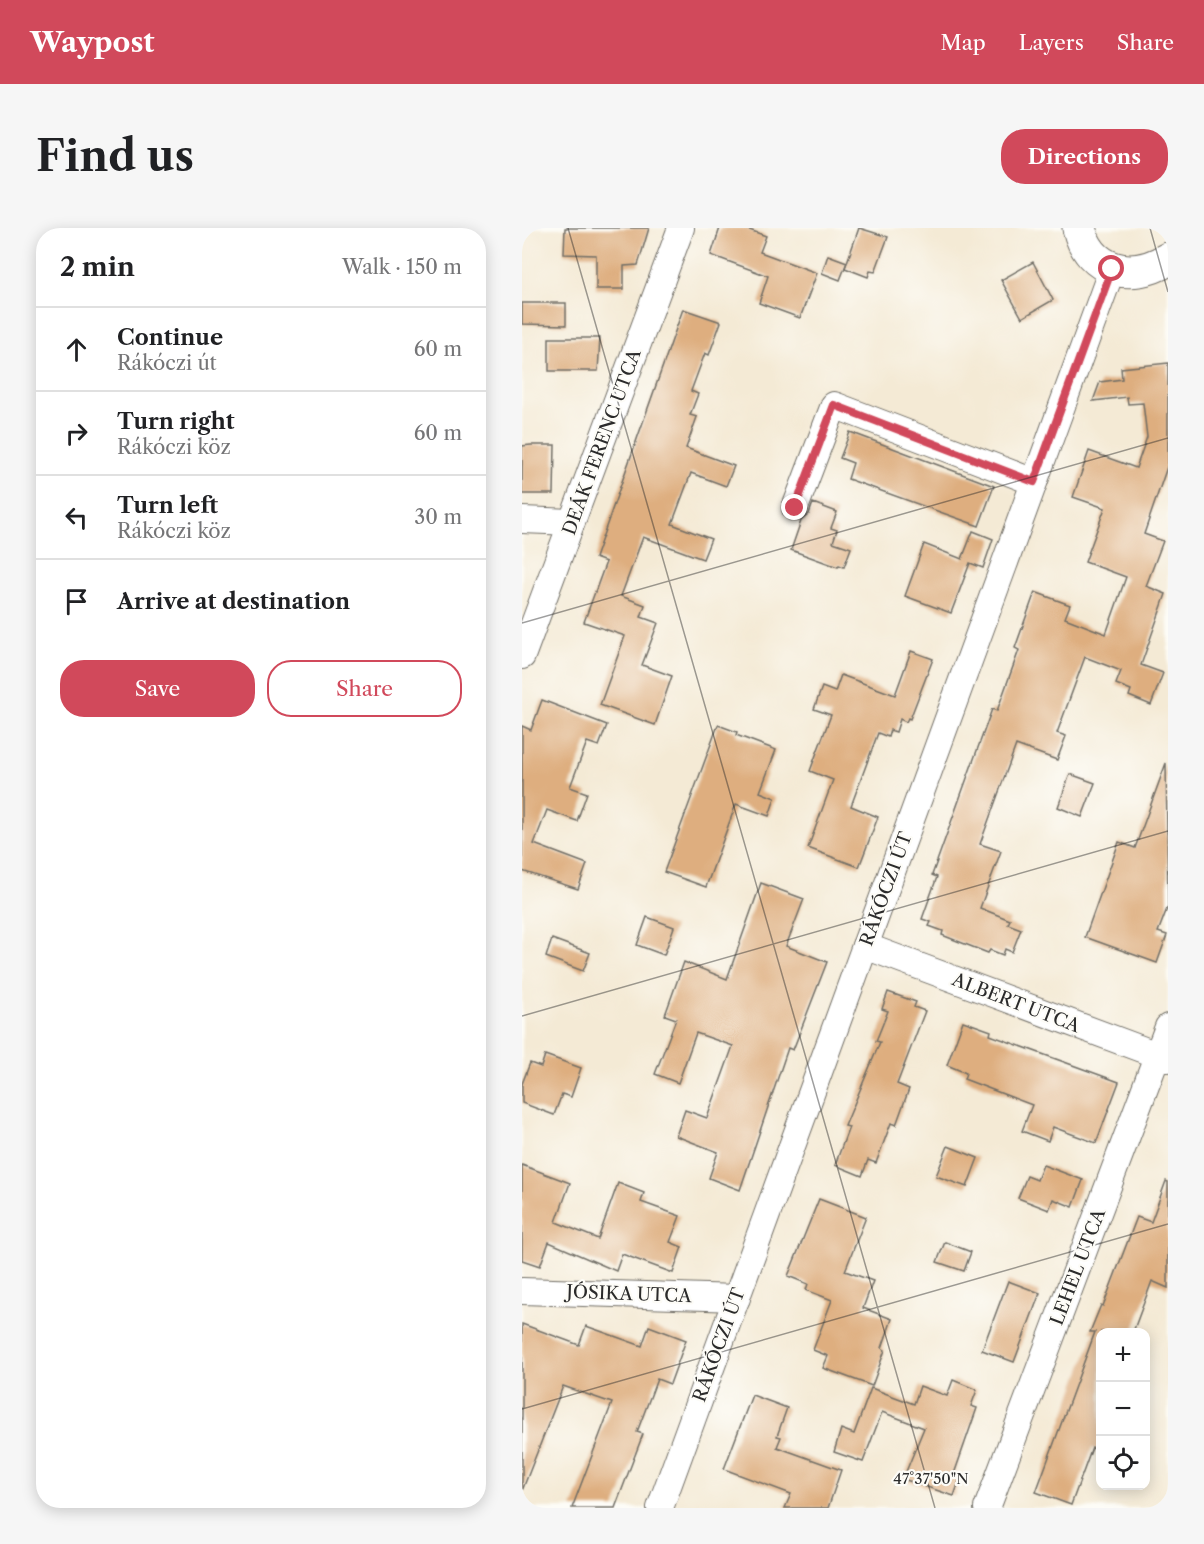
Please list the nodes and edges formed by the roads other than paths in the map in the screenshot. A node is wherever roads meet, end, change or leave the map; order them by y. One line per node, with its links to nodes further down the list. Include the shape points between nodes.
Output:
1 (681, 228): 8 (street, DEÁK FERENC UTCA)
2 (1079, 228): 3 (street, via 1088,249)
3 (1112, 269): 4 (street); 5 (street, RÁKÓCZI ÚT)
4 (1164, 271)
5 (1034, 482): 6 (street, via 834,405); 10 (street, RÁKÓCZI ÚT)
6 (795, 508)
7 (522, 520): 8 (street)
8 (572, 522): 9 (street, DEÁK FERENC UTCA)
9 (522, 656)
10 (865, 946): 12 (street, ALBERT UTCA); 14 (street, RÁKÓCZI ÚT)
11 (1168, 1027): 12 (street, LEHEL UTCA)
12 (1163, 1057): 16 (street, LEHEL UTCA)
13 (522, 1291): 14 (street, JÓSIKA UTCA)
14 (737, 1298): 15 (street, RÁKÓCZI ÚT)
15 (660, 1508)
16 (987, 1508)

